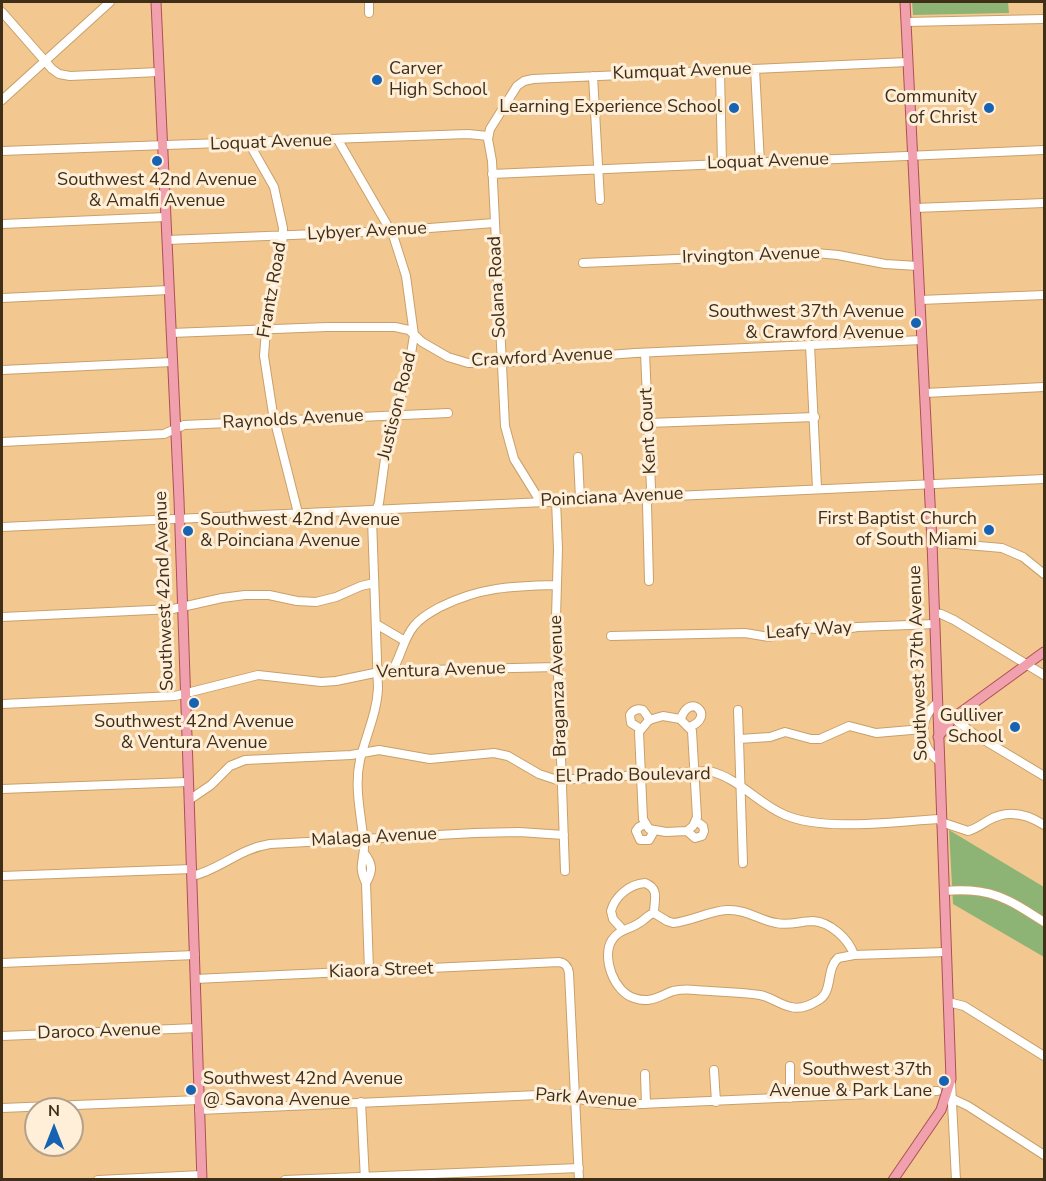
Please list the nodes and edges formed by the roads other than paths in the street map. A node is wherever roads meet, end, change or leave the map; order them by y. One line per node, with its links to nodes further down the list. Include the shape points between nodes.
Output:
1 (110, 2): 9 (street)
2 (156, 2): 13 (main road, Southwest 42nd Avenue)
3 (369, 2): 6 (street)
4 (905, 2): 8 (main road, Southwest 37th Avenue)
5 (2, 12): 9 (street)
6 (369, 13)
7 (1044, 19): 8 (street)
8 (906, 22): 10 (main road, Southwest 37th Avenue)
9 (45, 61): 13 (street, via 66,76); 15 (street)
10 (908, 62): 11 (street, Kumquat Avenue); 22 (main road, Southwest 37th Avenue)
11 (755, 69): 12 (street, Kumquat Avenue); 23 (street)
12 (720, 70): 14 (street, Kumquat Avenue); 24 (street)
13 (159, 72): 19 (main road, Southwest 42nd Avenue)
14 (593, 76): 16 (street, Kumquat Avenue, via 521,82); 25 (street)
15 (2, 100)
16 (488, 136): 17 (street, Loquat Avenue); 26 (street, Solana Road)
17 (338, 140): 18 (street, Loquat Avenue); 33 (street, Justison Road)
18 (249, 143): 19 (street, Loquat Avenue); 34 (street, Frantz Road, via 274,188)
19 (163, 146): 21 (street, Loquat Avenue); 30 (main road, Southwest 42nd Avenue)
20 (1044, 150): 22 (street, Loquat Avenue)
21 (2, 151)
22 (912, 155): 23 (street, Loquat Avenue); 29 (main road, Southwest 37th Avenue)
23 (760, 163): 24 (street, Loquat Avenue)
24 (722, 164): 25 (street, Loquat Avenue)
25 (598, 170): 26 (street, Loquat Avenue); 27 (street)
26 (492, 174): 31 (street, Solana Road)
27 (600, 200)
28 (1044, 203): 29 (street)
29 (915, 208): 37 (main road, Southwest 37th Avenue)
30 (166, 217): 32 (street); 35 (main road, Southwest 42nd Avenue)
31 (494, 223): 33 (street, Lybyer Avenue); 49 (street, Solana Road)
32 (2, 224)
33 (391, 231): 34 (street, Lybyer Avenue); 44 (street, Justison Road, via 406,276)
34 (284, 236): 35 (street, Lybyer Avenue); 42 (street, Frantz Road)
35 (167, 240): 38 (main road, Southwest 42nd Avenue)
36 (583, 263): 37 (street, Irvington Avenue, via 822,253)
37 (918, 266): 41 (main road, Southwest 37th Avenue)
38 (169, 290): 40 (street); 43 (main road, Southwest 42nd Avenue)
39 (1044, 295): 41 (street)
40 (2, 298)
41 (920, 300): 45 (main road, Southwest 37th Avenue)
42 (265, 330): 43 (street, Crawford Avenue); 44 (street, Crawford Avenue, via 388,326 406,329); 56 (street, Frantz Road, via 265,371)
43 (171, 333): 48 (main road, Southwest 42nd Avenue)
44 (414, 335): 49 (street, Crawford Avenue, via 456,361); 54 (street, Justison Road, via 410,366)
45 (922, 340): 46 (street, Crawford Avenue); 52 (main road, Southwest 37th Avenue)
46 (810, 345): 47 (street, Crawford Avenue); 55 (street)
47 (645, 353): 49 (street, Crawford Avenue); 57 (street, Kent Court)
48 (172, 362): 50 (street); 58 (main road, Southwest 42nd Avenue)
49 (501, 363): 67 (street, Solana Road, via 509,444)
50 (2, 370)
51 (1044, 387): 52 (street)
52 (925, 393): 62 (main road, Southwest 37th Avenue)
53 (448, 413): 54 (street, Raynolds Avenue)
54 (395, 415): 56 (street, Raynolds Avenue); 68 (street, Justison Road)
55 (815, 417): 57 (street); 63 (street)
56 (274, 422): 58 (street, Raynolds Avenue, via 184,425); 69 (street, Frantz Road)
57 (648, 423): 64 (street, Kent Court)
58 (175, 430): 59 (street, Raynolds Avenue, via 164,434); 70 (main road, Southwest 42nd Avenue)
59 (2, 442)
60 (578, 457): 65 (street)
61 (1044, 479): 62 (street, Poinciana Avenue)
62 (929, 484): 63 (street, Poinciana Avenue); 72 (main road, Southwest 37th Avenue)
63 (818, 488): 64 (street, Poinciana Avenue)
64 (649, 497): 65 (street, Poinciana Avenue); 74 (street, Kent Court)
65 (580, 499): 66 (street, Poinciana Avenue)
66 (556, 500): 67 (street, Poinciana Avenue); 76 (street, Braganza Avenue)
67 (540, 501): 68 (street, Poinciana Avenue)
68 (376, 509): 69 (street, Poinciana Avenue); 75 (street, Justison Road, via 372,519)
69 (298, 513): 70 (street, Poinciana Avenue)
70 (179, 519): 71 (street, Poinciana Avenue); 77 (main road, Southwest 42nd Avenue)
71 (2, 527)
72 (932, 542): 73 (street, via 1002,548 1023,557); 78 (main road, Southwest 37th Avenue)
73 (1044, 574)
74 (649, 581)
75 (374, 583): 77 (street, via 320,602 245,595); 80 (street, Justison Road)
76 (556, 585): 83 (street, via 501,587 471,593 422,618); 86 (street, Braganza Avenue)
77 (182, 607): 79 (street); 90 (main road, Southwest 42nd Avenue)
78 (934, 613): 81 (main road, Southwest 37th Avenue); 85 (street, via 950,617)
79 (2, 617)
80 (376, 624): 83 (street); 88 (street, Justison Road)
81 (935, 624): 82 (street, Leafy Way, via 836,631 806,628 769,637 745,633); 92 (main road, Southwest 37th Avenue)
82 (611, 636)
83 (405, 640): 87 (street)
84 (1044, 652): 85 (main road)
85 (1027, 664): 89 (street); 95 (main road)
86 (557, 667): 87 (street, Ventura Avenue); 107 (street, Braganza Avenue)
87 (392, 671): 88 (street, Ventura Avenue)
88 (378, 672): 90 (street, Ventura Avenue, via 321,682 254,675); 102 (street, Justison Road, via 377,705)
89 (1044, 675)
90 (186, 694): 91 (street, Ventura Avenue); 108 (main road, Southwest 42nd Avenue)
91 (2, 704)
92 (937, 707): 95 (main road, via 945,717); 99 (street, via 926,714); 100 (main road, Southwest 37th Avenue)
93 (738, 710): 101 (street)
94 (681, 719): 96 (street, via 663,716); 97 (street); 97 (street, via 687,707 698,709 701,719)
95 (953, 719): 100 (main road); 106 (street)
96 (650, 720): 98 (street); 98 (street, via 643,710 633,711 631,723)
97 (689, 727): 104 (street, via 693,734)
98 (641, 729): 105 (street)
99 (923, 729): 101 (street, via 876,733 849,726 820,739 786,732); 103 (street, via 928,749)
100 (938, 736): 103 (main road, Southwest 37th Avenue)
101 (739, 739): 109 (street)
102 (362, 753): 107 (street, El Prado Boulevard, via 379,750 435,759 499,754 546,777); 111 (street, El Prado Boulevard, via 241,761); 119 (street, Justison Road, via 358,791)
103 (939, 761): 113 (main road, Southwest 37th Avenue)
104 (694, 771): 105 (street, El Prado Boulevard); 109 (street, El Prado Boulevard, via 718,774); 112 (street)
105 (641, 775): 107 (street, El Prado Boulevard); 114 (street)
106 (1044, 776)
107 (562, 779): 118 (street, Braganza Avenue)
108 (188, 782): 110 (street); 111 (main road, Southwest 42nd Avenue)
109 (741, 785): 113 (street, El Prado Boulevard, via 772,809 804,820 836,824); 120 (street)
110 (2, 789)
111 (189, 800): 122 (main road, Southwest 42nd Avenue)
112 (696, 821): 117 (street); 117 (street, via 703,826 702,836 693,837)
113 (941, 821): 115 (street, El Prado Boulevard, via 968,831 995,817 1017,814); 124 (main road, Southwest 37th Avenue)
114 (645, 824): 116 (street); 116 (street, via 636,831 640,840 649,840)
115 (1044, 825)
116 (654, 831): 117 (street)
117 (687, 831)
118 (564, 835): 119 (street, Malaga Avenue, via 513,832); 121 (street, Braganza Avenue)
119 (363, 838): 122 (street, Malaga Avenue, via 263,845 245,850 206,872); 132 (street, Justison Road, via 360,868 366,883)
120 (743, 863)
121 (565, 871)
122 (192, 872): 123 (street); 129 (main road, Southwest 42nd Avenue)
123 (2, 876)
124 (944, 891): 126 (street, via 972,890 997,895); 128 (main road, Southwest 37th Avenue)
125 (654, 913): 127 (street); 127 (street, via 654,889 645,883 633,886 618,897 610,910 612,919); 130 (street, via 673,923 729,910 779,924 816,921 843,936)
126 (1044, 922)
127 (623, 930): 130 (street, via 609,945 609,958 624,992 634,999 657,999 676,990 695,990 761,995 791,1007 804,1006 825,996 836,959)
128 (946, 952): 130 (street); 134 (main road, Southwest 37th Avenue)
129 (195, 955): 131 (street); 133 (main road, Southwest 42nd Avenue)
130 (854, 955)
131 (2, 963)
132 (369, 971): 133 (street, Kiaora Street); 143 (street, Kiaora Street, via 557,962 566,965)
133 (195, 979): 135 (main road, Southwest 42nd Avenue)
134 (948, 1002): 137 (street, via 964,1006); 141 (main road, Southwest 37th Avenue)
135 (197, 1028): 136 (street, Daroco Avenue); 149 (main road, Southwest 42nd Avenue)
136 (2, 1036)
137 (1044, 1056)
138 (790, 1066): 144 (street)
139 (714, 1071): 147 (street)
140 (645, 1074): 148 (street)
141 (951, 1083): 145 (street, Southwest 37th Avenue); 158 (main road, via 941,1110)
142 (937, 1091): 144 (street, Park Avenue)
143 (575, 1097): 146 (street, Park Avenue, via 561,1094); 148 (street, Park Avenue, via 610,1105); 152 (street)
144 (790, 1098): 147 (street, Park Avenue)
145 (952, 1099): 151 (street); 159 (street, Southwest 37th Avenue)
146 (361, 1102): 149 (street, Park Avenue); 154 (street)
147 (716, 1102): 148 (street, Park Avenue)
148 (646, 1104)
149 (199, 1105): 150 (street, Park Avenue); 153 (main road, Southwest 42nd Avenue)
150 (2, 1108)
151 (1044, 1155)
152 (579, 1168): 154 (street); 157 (street)
153 (202, 1177): 155 (street)
154 (364, 1178): 156 (street)
155 (98, 1179)
156 (285, 1179)
157 (579, 1179)
158 (893, 1179)
159 (956, 1179)

